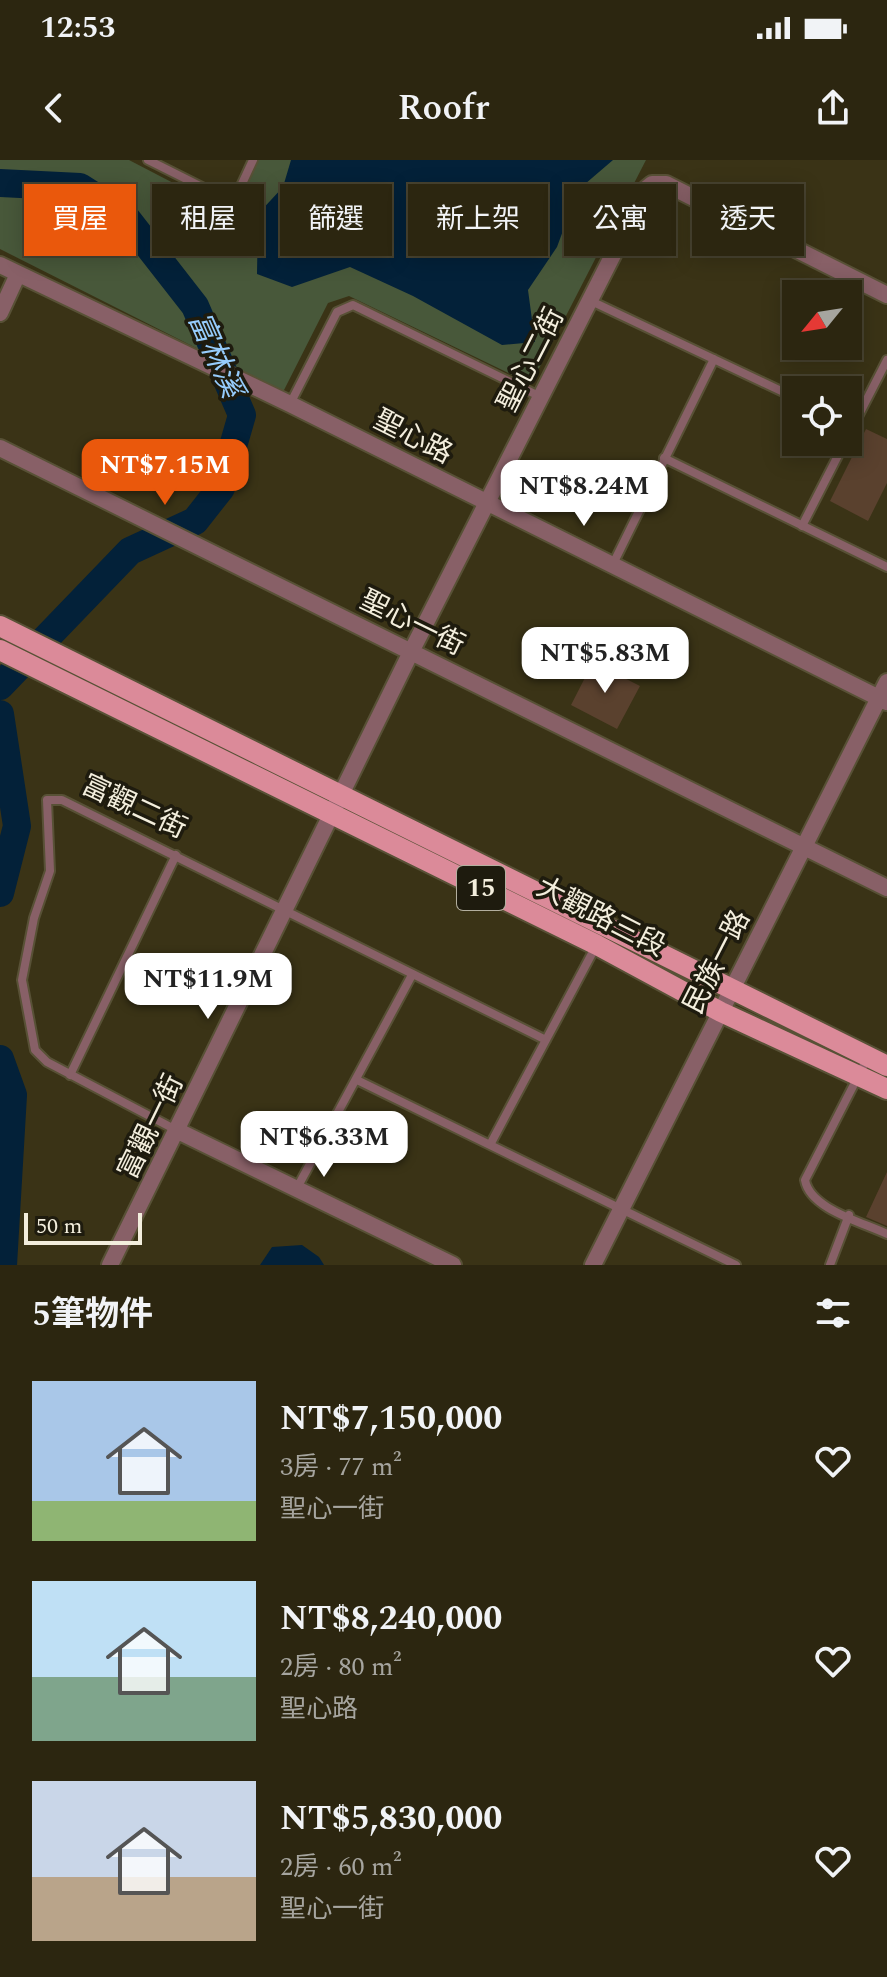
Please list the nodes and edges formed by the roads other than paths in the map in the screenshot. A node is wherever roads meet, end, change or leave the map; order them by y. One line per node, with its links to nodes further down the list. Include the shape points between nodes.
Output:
1 (148, 160): 2 (lane, via 222,197 240,188)
2 (253, 160)
3 (0, 265): 4 (street, 聖心路)
4 (18, 274): 7 (street); 12 (street, 聖心路)
5 (887, 295): 6 (street, 聖心二街, via 659,183 647,188)
6 (591, 301): 8 (lane); 11 (street, 聖心二街)
7 (0, 313)
8 (714, 359): 10 (lane); 16 (lane)
9 (887, 360): 13 (lane)
10 (782, 391)
11 (541, 397): 12 (lane, via 353,305 337,312); 17 (street, 聖心二街)
12 (290, 404): 17 (street, 聖心路)
13 (862, 404)
14 (0, 448): 22 (street, 聖心一街)
15 (838, 456): 18 (lane)
16 (664, 458): 18 (lane); 19 (lane)
17 (488, 503): 19 (street, 聖心路); 22 (street, 聖心二街)
18 (802, 526): 20 (lane)
19 (613, 564): 24 (street, 聖心路)
20 (887, 567)
21 (8, 642): 25 (main road, 大觀路三段 / 15, via 79,664); 26 (main road, 大觀路三段 / 15, via 75,687)
22 (411, 652): 25 (street, 聖心二街); 27 (street, 聖心一街)
23 (887, 682): 24 (street, 民族一路)
24 (883, 700): 27 (street, 民族一路)
25 (340, 794): 26 (street, 富觀一街); 33 (main road, 大觀路三段 / 15)
26 (332, 813): 30 (street, 富觀一街); 31 (main road, 大觀路三段 / 15)
27 (805, 847): 29 (street, 聖心一街); 33 (street, 民族一路)
28 (176, 855): 30 (lane, 富觀二街); 37 (lane); 37 (lane, 富觀二街, via 62,800 47,800 50,871 22,980 35,1050)
29 (887, 888)
30 (284, 909): 32 (lane, 富觀二街); 41 (street, 富觀一街)
31 (597, 945): 34 (main road, 大觀路三段 / 15); 35 (lane)
32 (412, 975): 35 (lane, 富觀二街); 39 (lane)
33 (732, 988): 34 (street, 民族一路); 36 (main road, 大觀路三段 / 15)
34 (721, 1012): 38 (main road, 大觀路三段 / 15); 44 (street, 民族一路)
35 (546, 1040): 42 (lane)
36 (878, 1061): 38 (lane)
37 (70, 1075): 41 (lane, 富觀二街)
38 (858, 1075): 40 (main road, 大觀路三段 / 15); 45 (lane, via 805,1180 816,1200)
39 (357, 1080): 42 (lane); 43 (lane)
40 (887, 1089)
41 (178, 1131): 43 (street, 富觀二街); 47 (street, 富觀一街)
42 (491, 1143): 44 (lane)
43 (297, 1188): 48 (street, 富觀二街)
44 (622, 1210): 49 (street, 民族一路); 50 (lane)
45 (849, 1215): 46 (lane); 51 (lane)
46 (887, 1234)
47 (110, 1265)
48 (453, 1265)
49 (593, 1265)
50 (736, 1265)
51 (830, 1265)

